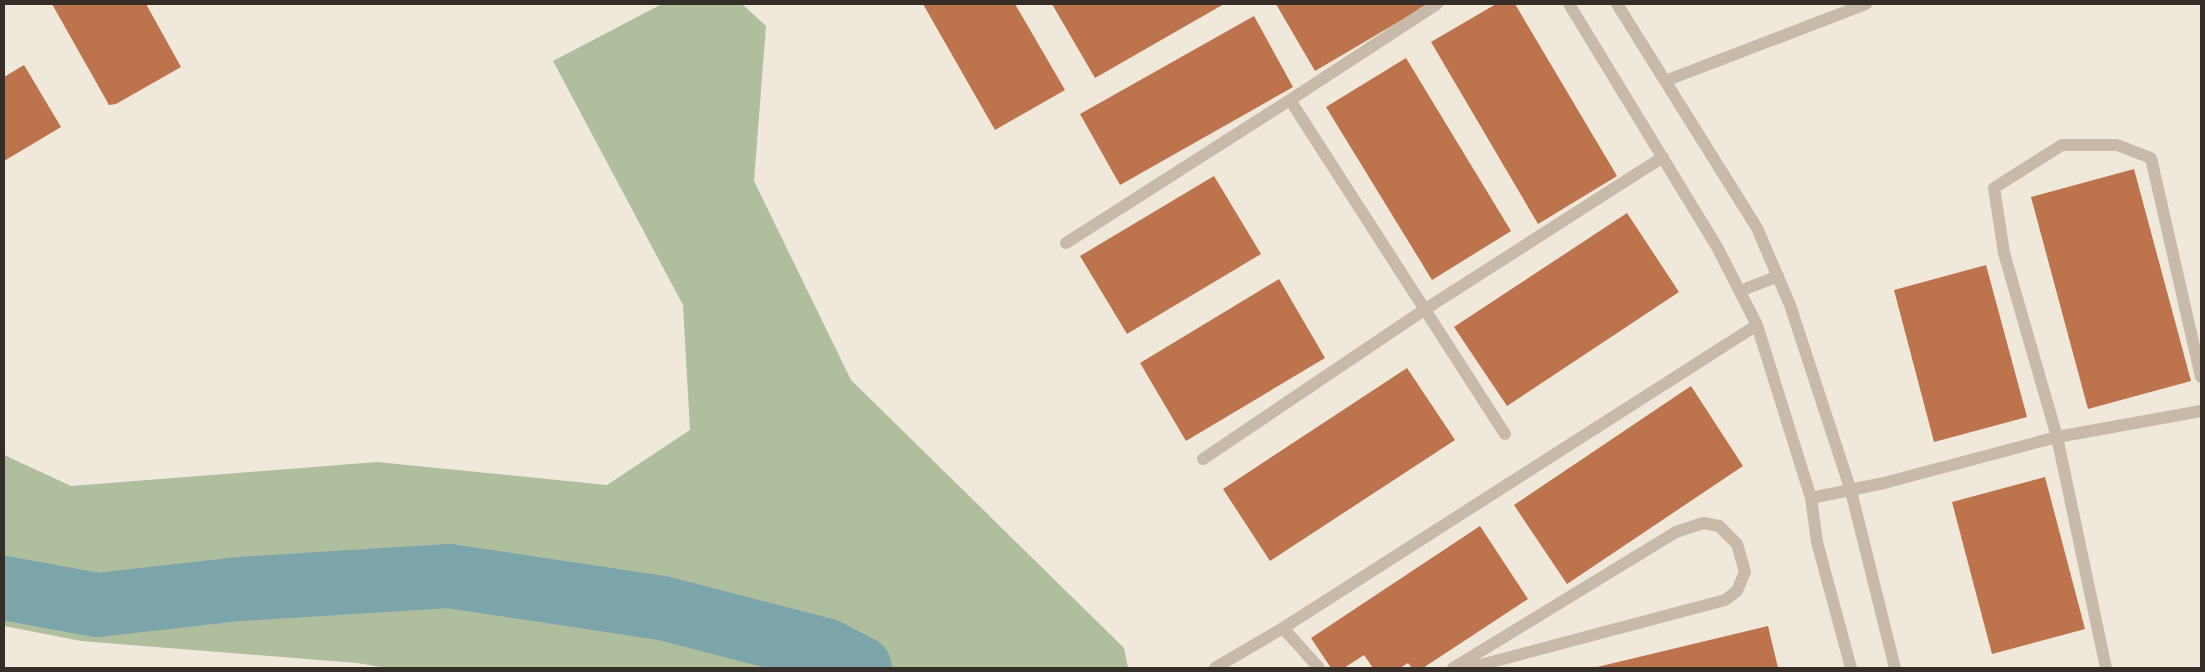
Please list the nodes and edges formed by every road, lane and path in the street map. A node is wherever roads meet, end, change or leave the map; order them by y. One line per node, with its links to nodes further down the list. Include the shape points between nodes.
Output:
1 (1437, 4): 6 (street)
2 (1570, 4): 7 (street)
3 (1617, 4): 5 (street)
4 (1866, 4): 5 (street)
5 (1665, 81): 9 (street, via 1756,228)
6 (1290, 100): 8 (street); 11 (street)
7 (1663, 158): 10 (street); 11 (street)
8 (1066, 242)
9 (1778, 276): 10 (street); 18 (street)
10 (1740, 291): 12 (street)
11 (1424, 310): 15 (street); 17 (street)
12 (1757, 325): 19 (street); 20 (street)
13 (2201, 377): 16 (street, via 2151,158 2117,145 2062,145 1994,188 2004,253)
14 (2201, 411): 16 (street)
15 (1505, 434)
16 (2057, 437): 18 (street); 27 (street)
17 (1203, 459)
18 (1851, 491): 19 (street); 26 (street)
19 (1811, 498): 25 (street, via 1817,542)
20 (1283, 628): 21 (street); 22 (street)
21 (1215, 668)
22 (1319, 668)
23 (1453, 668): 24 (street, via 1676,532 1703,522 1719,526 1737,544 1745,572 1737,590 1725,600)
24 (1470, 668)
25 (1851, 668)
26 (1896, 668)
27 (2106, 668)

